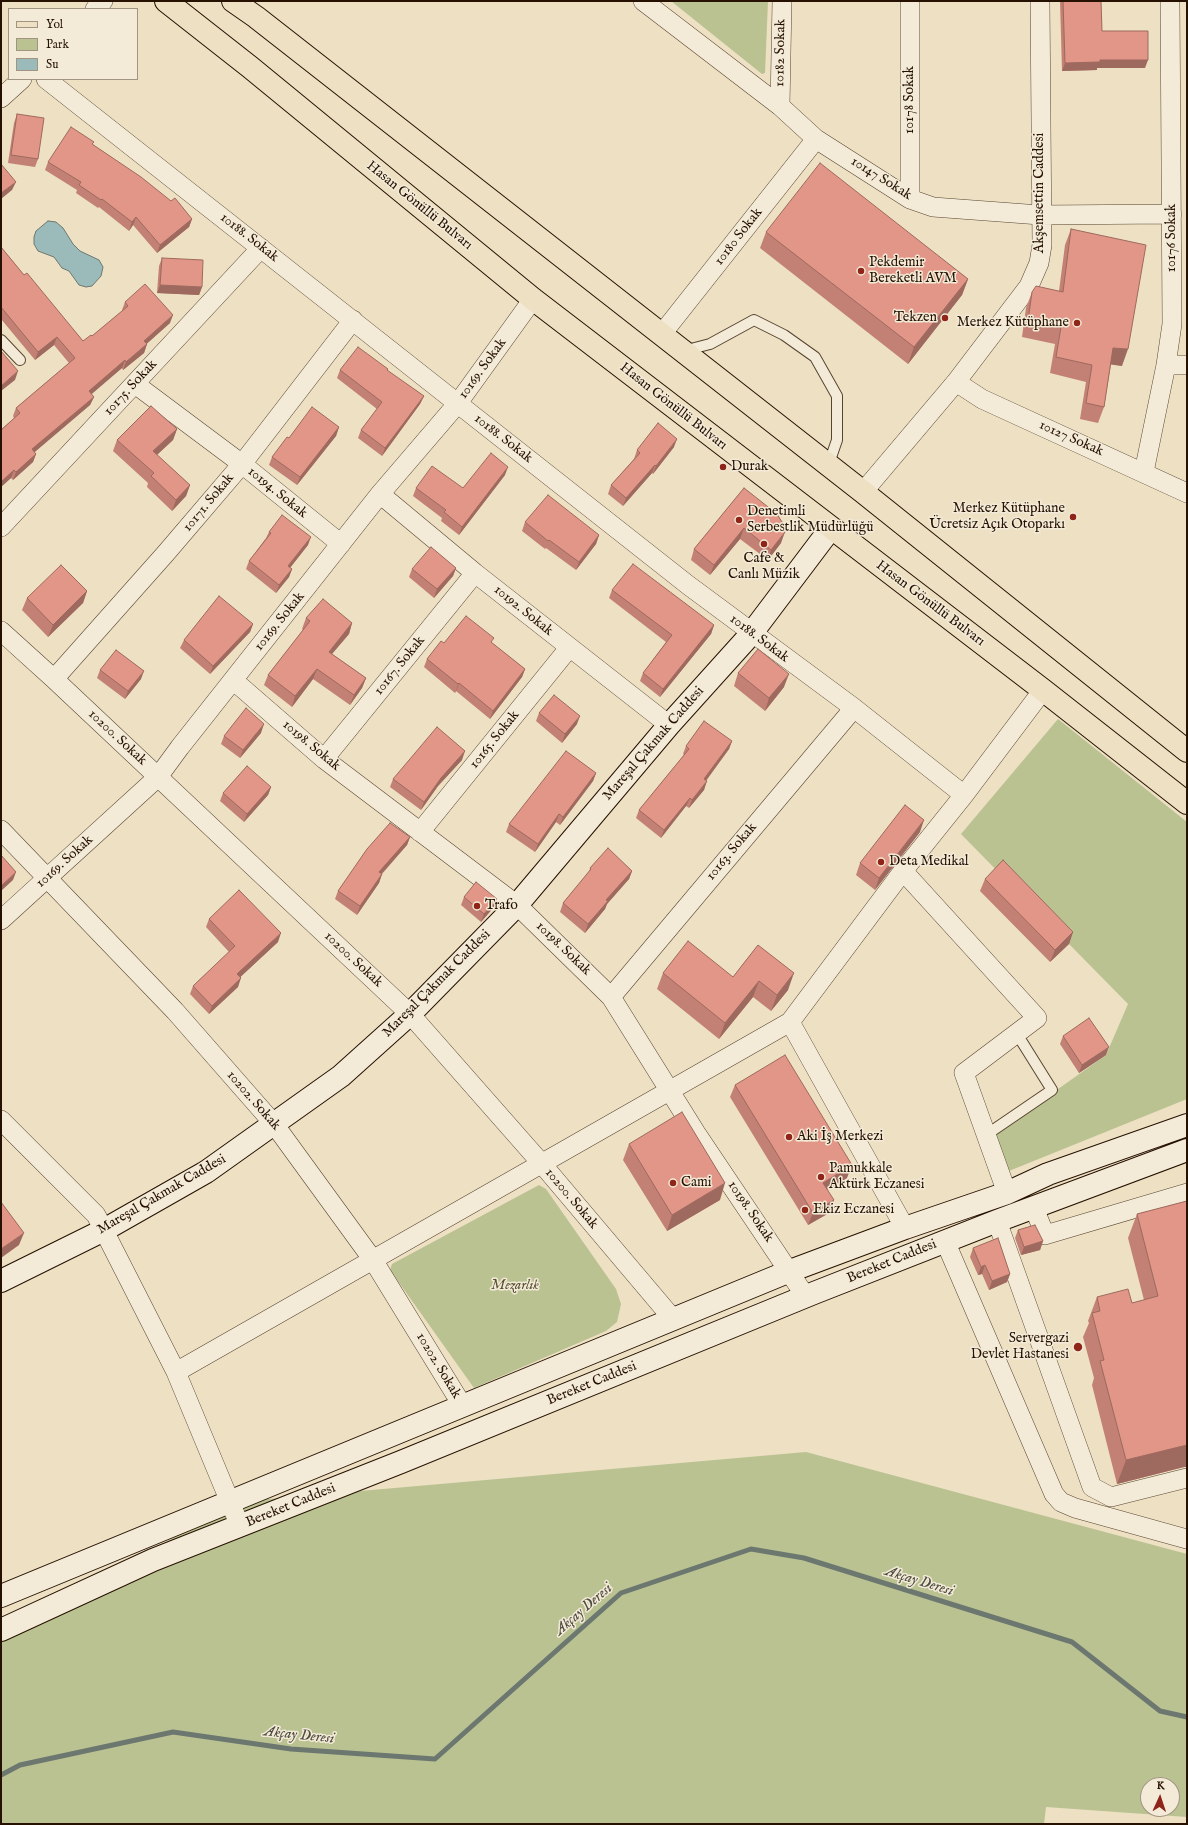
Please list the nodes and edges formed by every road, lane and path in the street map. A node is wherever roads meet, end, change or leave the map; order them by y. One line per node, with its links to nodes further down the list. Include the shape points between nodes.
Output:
1 (166, 1): 19 (main road, Hasan Gönüllü Bulvarı)
2 (233, 1): 21 (main road)
3 (643, 1): 11 (street, 10147 Sokak)
4 (782, 1): 11 (street, 10182 Sokak)
5 (910, 1): 14 (street, 10178 Sokak)
6 (1040, 1): 16 (street, Akşemsettin Caddesi)
7 (1170, 1): 12 (street, 10176 Sokak)
8 (21, 80): 10 (street)
9 (47, 80): 17 (street, 10188. Sokak)
10 (1, 98)
11 (780, 106): 13 (street, 10147 Sokak)
12 (1179, 118): 15 (street, 10176 Sokak)
13 (816, 139): 14 (street, 10147 Sokak); 21 (street, 10180 Sokak)
14 (910, 199): 16 (street, 10147 Sokak, via 933,206)
15 (1172, 214): 16 (street, 10147 Sokak); 18 (street, 10176 Sokak)
16 (1040, 215): 27 (street, Akşemsettin Caddesi, via 1042,245 1039,263 1029,286)
17 (261, 248): 20 (street, 10188. Sokak); 28 (street, 10175. Sokak)
18 (1180, 251): 25 (street, 10176 Sokak)
19 (533, 299): 29 (street, 10169. Sokak); 37 (main road, Hasan Gönüllü Bulvarı)
20 (353, 320): 29 (street, 10188. Sokak); 30 (street, 10171. Sokak)
21 (661, 335): 23 (main road)
22 (1, 340): 24 (lane)
23 (682, 351): 31 (main road); 31 (lane, via 710,344 754,320 784,335 815,357 837,396 837,440)
24 (20, 360)
25 (1166, 365): 26 (street); 32 (street, 10176 Sokak)
26 (1187, 365)
27 (956, 382): 32 (street, 10127 Sokak, via 982,399); 33 (street, Akşemsettin Caddesi)
28 (135, 384): 30 (street, 10194. Sokak); 36 (street, 10175. Sokak)
29 (458, 403): 35 (street, 10169. Sokak); 41 (street, 10188. Sokak)
30 (242, 464): 38 (street, 10194. Sokak); 43 (street, 10171. Sokak)
31 (828, 466): 33 (main road)
32 (1144, 472): 34 (street, 10127 Sokak)
33 (863, 492): 48 (main road)
34 (1187, 493)
35 (380, 494): 38 (street, 10169. Sokak); 39 (street, 10192. Sokak)
36 (1, 527)
37 (831, 528): 41 (street, Mareşal Çakmak Caddesi); 45 (main road, Hasan Gönüllü Bulvarı)
38 (342, 544): 44 (street, 10169. Sokak)
39 (475, 573): 42 (street, 10192. Sokak); 49 (street, 10167. Sokak)
40 (1, 631): 43 (street, 10200. Sokak)
41 (751, 634): 46 (street, 10188. Sokak); 47 (street, Mareşal Çakmak Caddesi)
42 (569, 648): 47 (street, 10192. Sokak); 54 (street, 10165. Sokak)
43 (54, 679): 50 (street, 10200. Sokak)
44 (233, 680): 49 (street, 10198. Sokak); 50 (street, 10169. Sokak)
45 (1043, 690): 51 (street); 52 (main road, Hasan Gönüllü Bulvarı)
46 (854, 708): 51 (street, 10188. Sokak); 59 (street, 10163. Sokak)
47 (669, 726): 57 (street, Mareşal Çakmak Caddesi)
48 (1187, 750)
49 (324, 759): 54 (street, 10198. Sokak)
50 (158, 777): 56 (street, 10169. Sokak); 60 (street, 10200. Sokak)
51 (964, 795): 55 (street)
52 (1187, 803)
53 (1, 830): 56 (street, 10202. Sokak)
54 (420, 832): 57 (street, 10198. Sokak)
55 (903, 871): 61 (street); 62 (street, via 1037,1018)
56 (47, 878): 58 (street, 10169. Sokak); 65 (street, 10202. Sokak, via 174,1011)
57 (517, 905): 59 (street, 10198. Sokak); 60 (street, Mareşal Çakmak Caddesi)
58 (1, 920)
59 (611, 997): 63 (street, 10198. Sokak)
60 (410, 1014): 65 (street, Mareşal Çakmak Caddesi, via 340,1076); 69 (street, 10200. Sokak)
61 (790, 1022): 63 (street); 74 (street)
62 (1017, 1034): 67 (street, via 964,1073); 67 (lane, via 1052,1090)
63 (670, 1090): 69 (street); 78 (street, 10198. Sokak)
64 (1, 1120): 75 (street, via 96,1215)
65 (274, 1124): 75 (street, Mareşal Çakmak Caddesi, via 206,1172); 77 (street, 10202. Sokak)
66 (1187, 1125): 70 (street, Bereket Caddesi, via 1048,1174)
67 (986, 1135): 70 (street)
68 (1187, 1150): 72 (street, Bereket Caddesi)
69 (542, 1164): 77 (street); 81 (street, 10200. Sokak)
70 (1007, 1193): 74 (street, Bereket Caddesi)
71 (1187, 1194): 72 (street, via 1045,1235)
72 (1034, 1208): 73 (street, Bereket Caddesi)
73 (997, 1221): 76 (street, Bereket Caddesi); 84 (street, via 1092,1487 1111,1497)
74 (905, 1228): 78 (street, Bereket Caddesi)
75 (104, 1230): 79 (street, Mareşal Çakmak Caddesi); 82 (street)
76 (945, 1241): 80 (street, Bereket Caddesi); 87 (street, via 1054,1494 1061,1502 1075,1508)
77 (374, 1260): 82 (street); 83 (street, 10202. Sokak)
78 (790, 1272): 80 (street, 10198. Sokak); 81 (street, Bereket Caddesi)
79 (1, 1281)
80 (806, 1297): 86 (street, Bereket Caddesi)
81 (673, 1319): 83 (street, Bereket Caddesi)
82 (176, 1372): 85 (street)
83 (462, 1405): 85 (street, Bereket Caddesi)
84 (1187, 1478)
85 (230, 1500): 86 (street); 88 (street, Bereket Caddesi)
86 (240, 1526): 89 (street, Bereket Caddesi, via 153,1560)
87 (1187, 1539)
88 (1, 1596)
89 (1, 1630)

